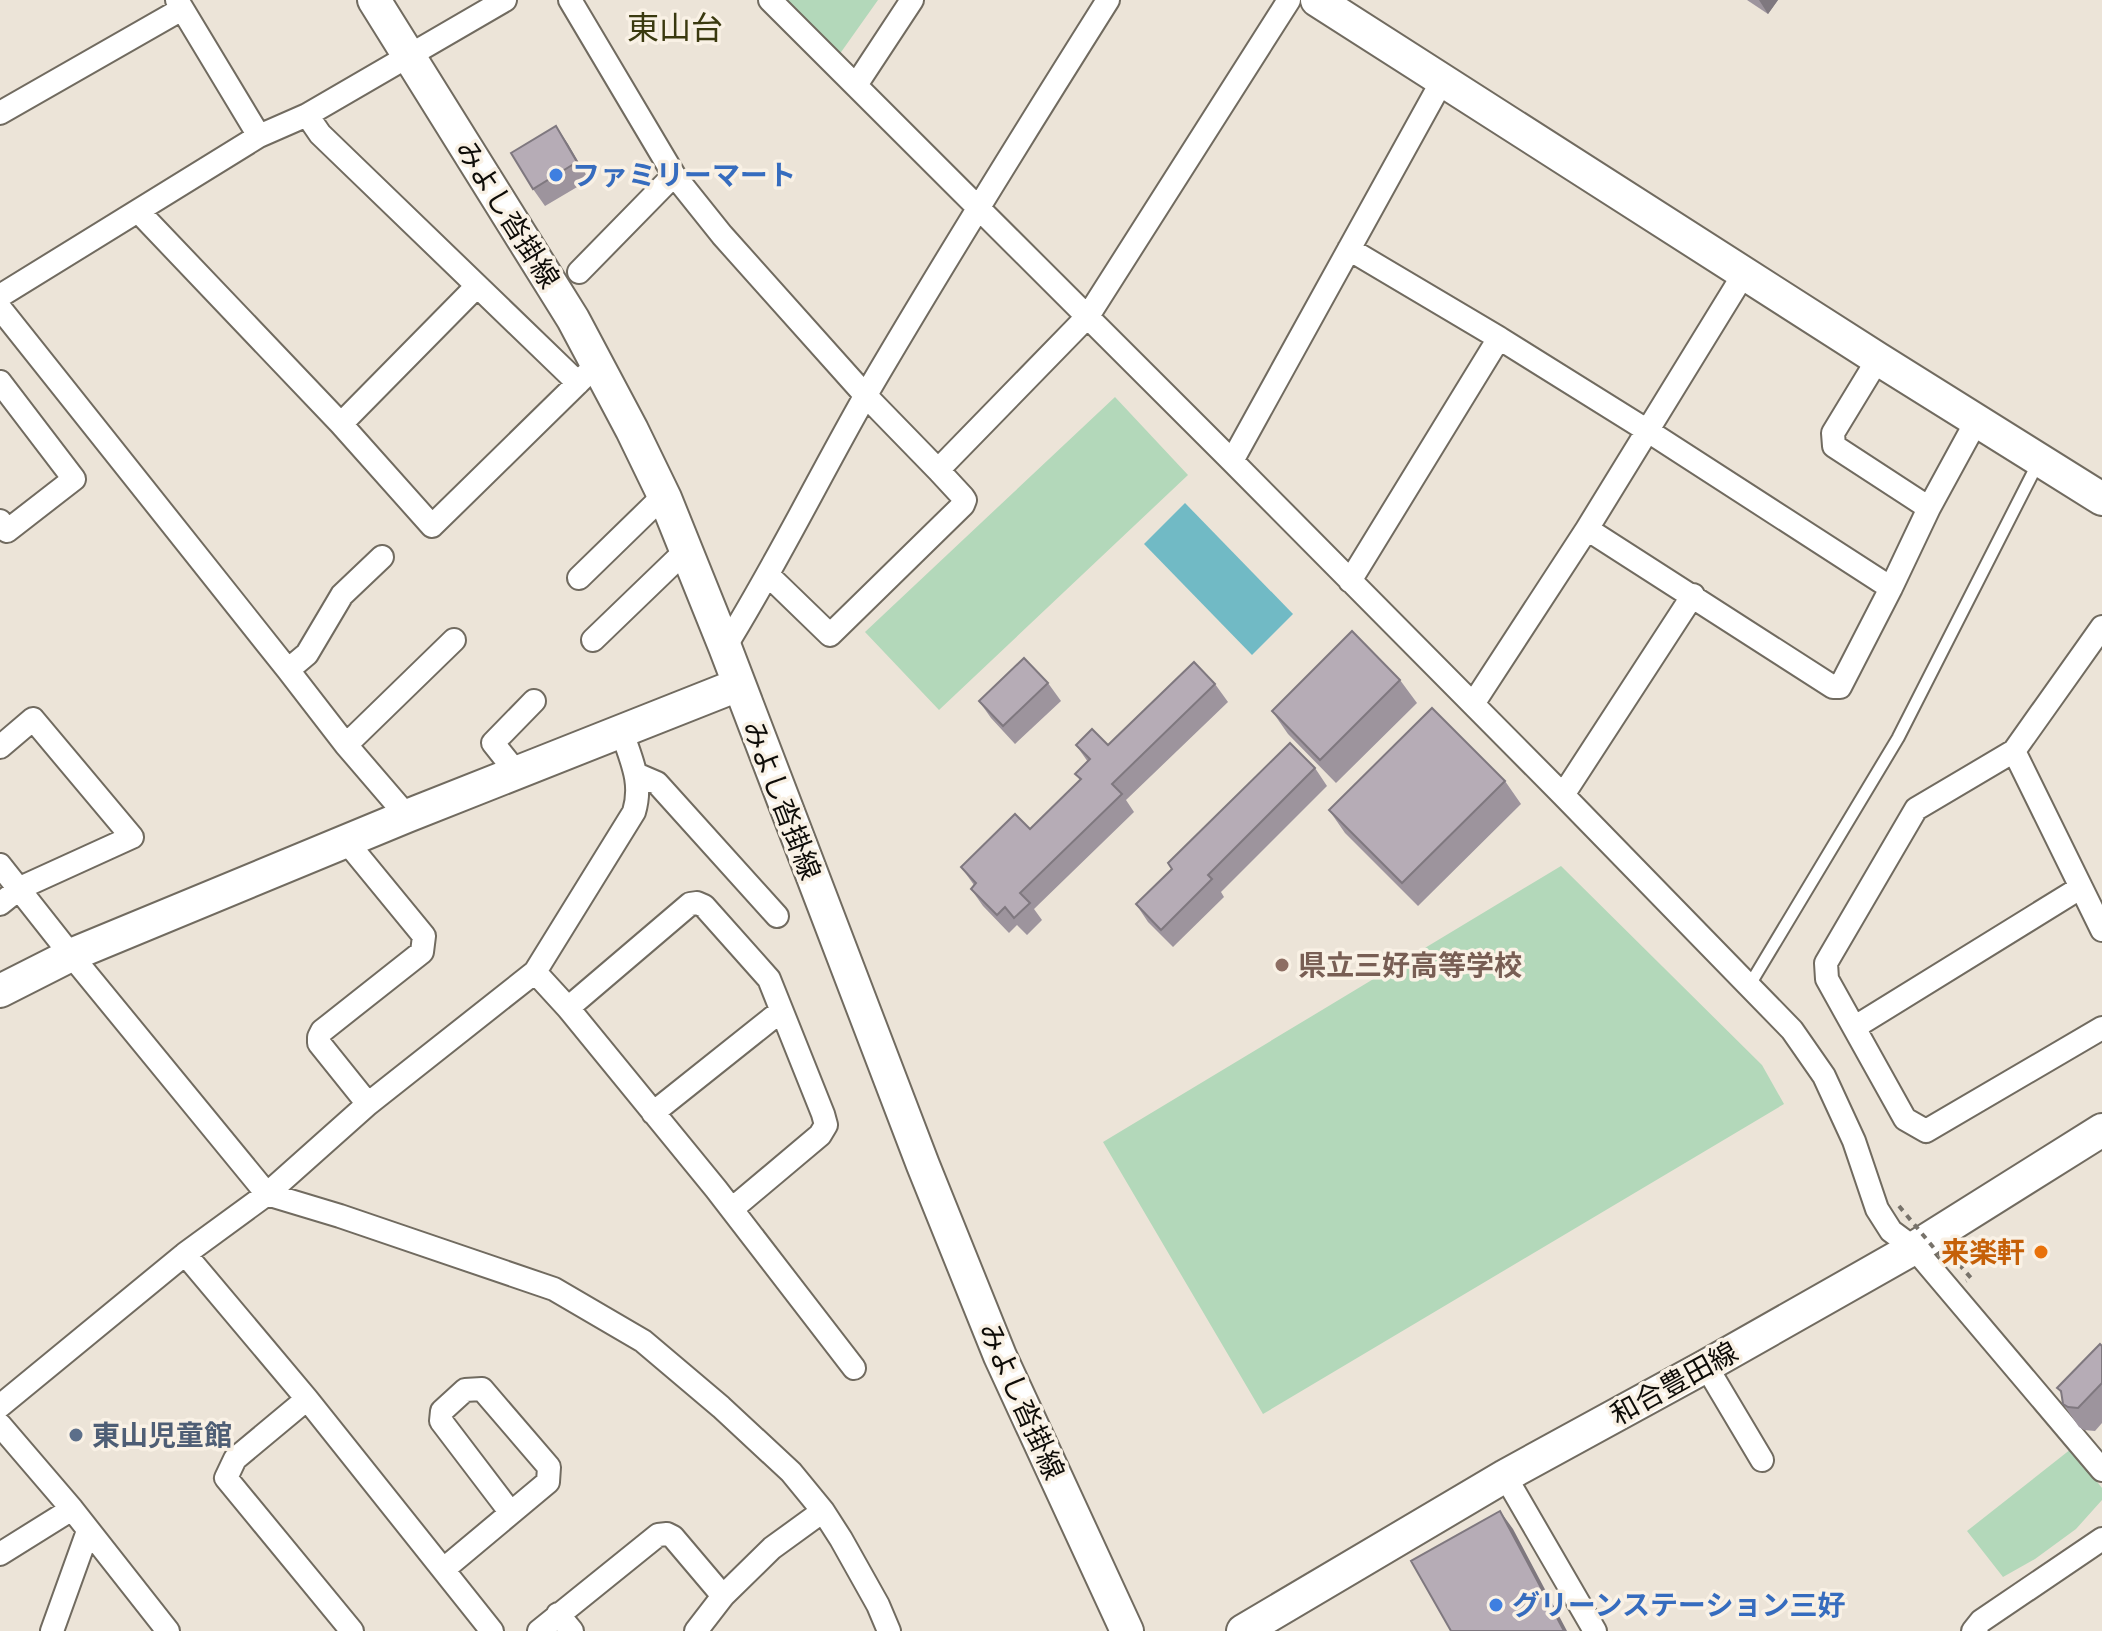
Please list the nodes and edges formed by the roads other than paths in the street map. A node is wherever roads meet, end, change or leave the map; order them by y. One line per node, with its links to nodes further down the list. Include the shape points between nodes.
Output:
1 (374, 0): 10 (main road, みよし沓掛線)
2 (505, 0): 10 (street)
3 (570, 0): 16 (street)
4 (770, 0): 12 (street)
5 (912, 0): 12 (street)
6 (1108, 0): 17 (street)
7 (1289, 0): 25 (street)
8 (1317, 0): 11 (main road)
9 (179, 4): 13 (street); 15 (street)
10 (409, 55): 14 (street); 28 (main road, みよし沓掛線, via 526,242)
11 (1442, 81): 19 (street); 21 (main road)
12 (856, 85): 17 (street)
13 (0, 113)
14 (307, 115): 15 (street); 22 (street, via 320,134)
15 (259, 136): 18 (street)
16 (674, 175): 20 (street); 30 (street)
17 (978, 206): 25 (street); 30 (street)
18 (139, 212): 23 (street); 32 (street)
19 (1349, 249): 26 (street); 35 (street)
20 (579, 272)
21 (1745, 272): 27 (main road); 33 (street)
22 (477, 286): 28 (street); 32 (street)
23 (0, 296)
24 (0, 308): 53 (street)
25 (1088, 316): 35 (street); 36 (street)
26 (1499, 338): 33 (street); 46 (street)
27 (1878, 359): 31 (main road); 39 (street, via 1833,433 1834,446)
28 (589, 375): 32 (street, via 432,526); 37 (main road, みよし沓掛線)
29 (0, 382): 40 (street, via 74,479 7,531)
30 (866, 396): 36 (street); 44 (street)
31 (1977, 420): 34 (main road); 39 (street)
32 (341, 424)
33 (1648, 431): 41 (street); 47 (street)
34 (2039, 460): 38 (main road); 74 (lane, via 1898,738)
35 (1232, 461): 46 (street)
36 (938, 470): 44 (street, via 963,497 963,505 830,635)
37 (665, 498): 43 (main road, みよし沓掛線); 45 (street)
38 (2102, 499)
39 (1929, 508): 47 (street)
40 (0, 521)
41 (1587, 529): 48 (street); 56 (street)
42 (382, 557): 53 (street, via 342,595 307,654)
43 (688, 557): 51 (street, via 676,560); 52 (main road, みよし沓掛線)
44 (768, 575): 52 (street)
45 (579, 578)
46 (1350, 581): 56 (street)
47 (1891, 588): 48 (street, via 1840,687)
48 (1693, 595): 63 (street)
49 (2102, 627): 60 (street)
50 (454, 640): 58 (street)
51 (593, 640)
52 (725, 647): 54 (main road, みよし沓掛線)
53 (288, 670): 58 (street)
54 (738, 685): 57 (main road); 111 (main road, みよし沓掛線, via 1000,1356)
55 (534, 701): 61 (street, via 493,743)
56 (1473, 704): 63 (street)
57 (622, 732): 61 (main road); 62 (street)
58 (346, 745): 64 (street)
59 (0, 747): 67 (street, via 33,719 132,837)
60 (2014, 751): 68 (street); 78 (street, via 1916,809 1826,963 1827,979)
61 (517, 773): 64 (main road)
62 (636, 774): 70 (street, via 657,783); 73 (street, via 634,812)
63 (1563, 795): 74 (street)
64 (407, 816): 65 (main road)
65 (346, 841): 72 (main road); 80 (street, via 424,936 422,952 319,1037)
66 (0, 865): 67 (street)
67 (20, 888): 69 (street); 72 (street)
68 (2080, 888): 71 (street); 78 (street)
69 (0, 904)
70 (777, 916)
71 (2102, 930)
72 (71, 955): 75 (main road); 83 (street)
73 (535, 972): 76 (street); 80 (street)
74 (1749, 986): 86 (street, via 1792,1030 1824,1076 1877,1209 1891,1231)
75 (0, 991)
76 (568, 1008): 77 (street, via 697,903 769,979); 81 (street)
77 (781, 1011): 81 (street); 84 (street, via 826,1125)
78 (1855, 1027): 79 (street, via 1905,1119 1926,1131)
79 (2102, 1028)
80 (368, 1104): 83 (street)
81 (653, 1113): 84 (street)
82 (2102, 1130): 86 (main road, 和合豊田線)
83 (267, 1194): 85 (street); 96 (street, via 554,1289 643,1341 791,1472)
84 (732, 1209): 88 (street)
85 (185, 1254): 89 (street); 90 (street)
86 (1928, 1254): 87 (main road, 和合豊田線); 93 (street)
87 (1706, 1366): 92 (street); 94 (main road, 和合豊田線)
88 (854, 1368)
89 (307, 1399): 101 (street); 106 (street, via 235,1459 226,1478)
90 (0, 1406)
91 (0, 1425): 95 (street)
92 (1762, 1460)
93 (2102, 1470)
94 (1505, 1476): 112 (main road, 和合豊田線); 113 (street)
95 (72, 1509): 98 (street); 100 (street)
96 (823, 1511): 102 (street, via 772,1548); 110 (street)
97 (511, 1513): 97 (street, via 548,1482 549,1467 482,1389 465,1390 442,1411 441,1421); 101 (street)
98 (88, 1531): 104 (street); 105 (street)
99 (2102, 1539): 114 (street)
100 (0, 1554)
101 (444, 1569): 107 (street)
102 (723, 1596): 103 (street, via 673,1537 658,1535); 109 (street)
103 (565, 1623): 108 (street)
104 (52, 1631)
105 (168, 1631)
106 (352, 1631)
107 (492, 1631)
108 (539, 1631)
109 (696, 1631)
110 (889, 1631)
111 (1127, 1631)
112 (1243, 1631)
113 (1595, 1631)
114 (1973, 1631)

